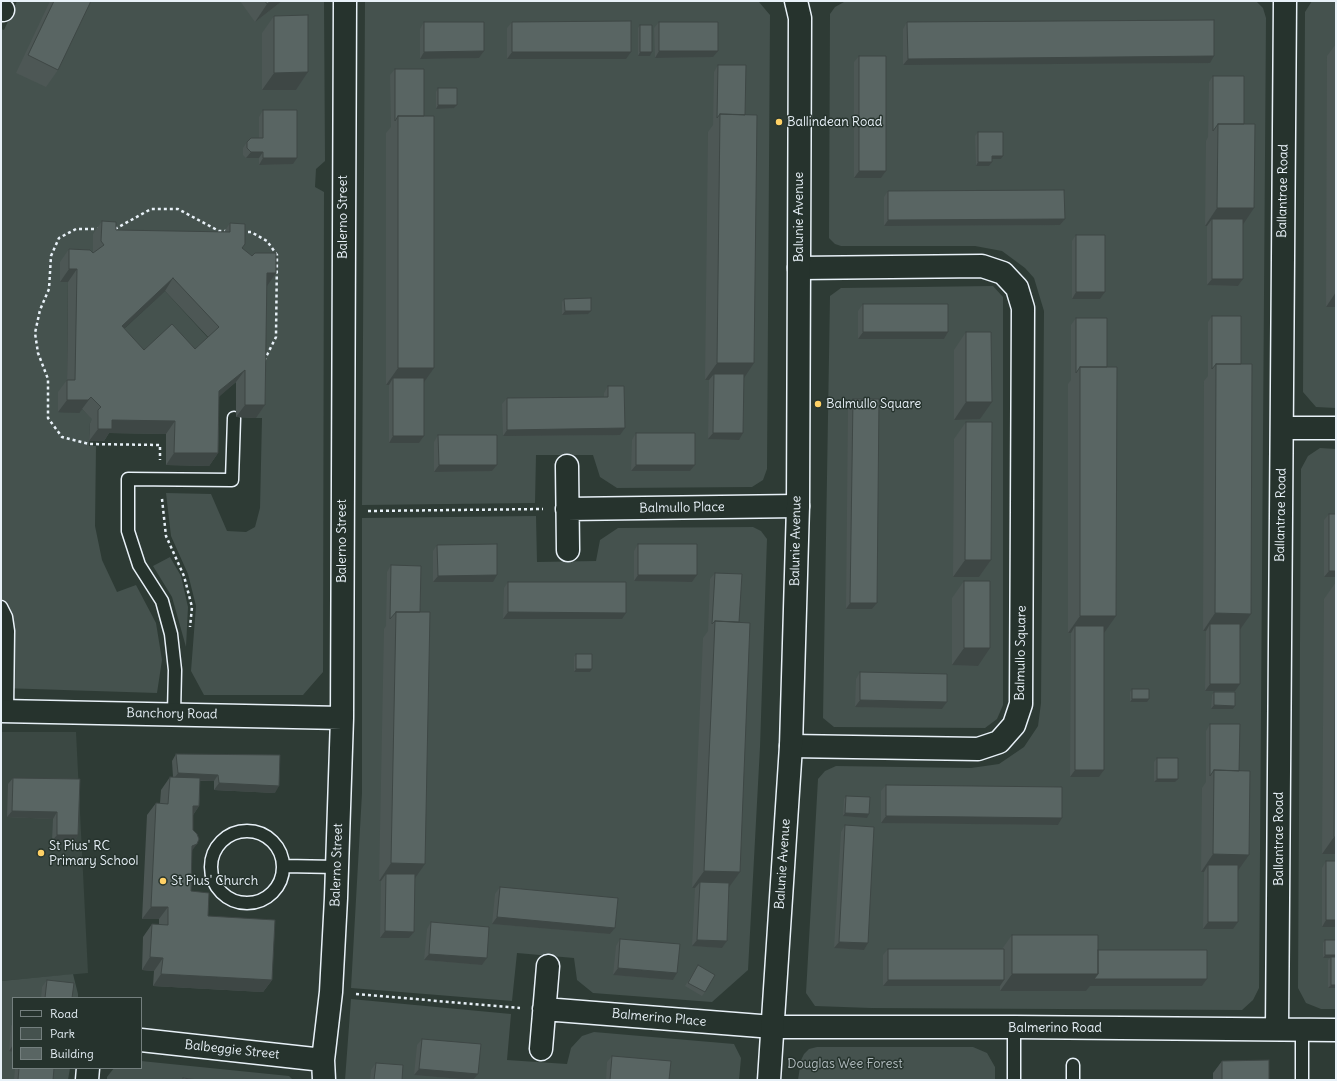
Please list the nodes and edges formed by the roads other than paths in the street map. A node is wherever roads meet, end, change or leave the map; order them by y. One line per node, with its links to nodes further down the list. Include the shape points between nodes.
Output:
1 (344, 1): 15 (street, Balerno Street)
2 (796, 1): 4 (street, Balunie Avenue, via 800,18)
3 (1285, 1): 6 (street, Ballantrae Road)
4 (799, 268): 9 (street, Balunie Avenue); 16 (street, Balmullo Square, via 982,266 1003,273 1018,288 1023,308 1021,704 1014,725 999,742 978,749)
5 (234, 418): 14 (lane, via 232,480 128,479 128,531 139,564 162,600 171,634 175,670)
6 (1282, 428): 7 (street); 23 (street, Ballantrae Road)
7 (1336, 428)
8 (567, 466): 10 (street)
9 (798, 506): 10 (street, Balmullo Place); 16 (street, Balunie Avenue)
10 (567, 509): 11 (street)
11 (568, 550)
12 (1, 607): 13 (lane, via 8,631)
13 (4, 711): 14 (street, Banchory Road)
14 (174, 713): 15 (street, Banchory Road)
15 (342, 718): 18 (street, Balerno Street)
16 (791, 746): 21 (street, Balunie Avenue)
17 (284, 866): 17 (lane, via 275,843 254,831 241,831 230,835 220,843 213,854 211,865 212,877 217,888 235,902 247,904 269,897 283,878); 18 (lane)
18 (337, 867): 30 (street, Balerno Street, via 331,992)
19 (548, 966): 20 (street)
20 (544, 1009): 21 (street, Balmerino Place); 27 (street)
21 (773, 1027): 22 (street, Balmerino Road); 32 (street, Balunie Avenue)
22 (1014, 1027): 23 (street, Balmerino Road); 33 (lane)
23 (1277, 1029): 24 (street, Balmerino Road)
24 (1302, 1029): 25 (street, Balmerino Road); 35 (lane)
25 (1336, 1030)
26 (142, 1040): 30 (street, Balbeggie Street)
27 (541, 1049)
28 (1073, 1066): 34 (lane)
29 (88, 1069): 31 (street)
30 (324, 1070)
31 (86, 1080)
32 (769, 1080)
33 (1014, 1080)
34 (1073, 1080)
35 (1302, 1080)

